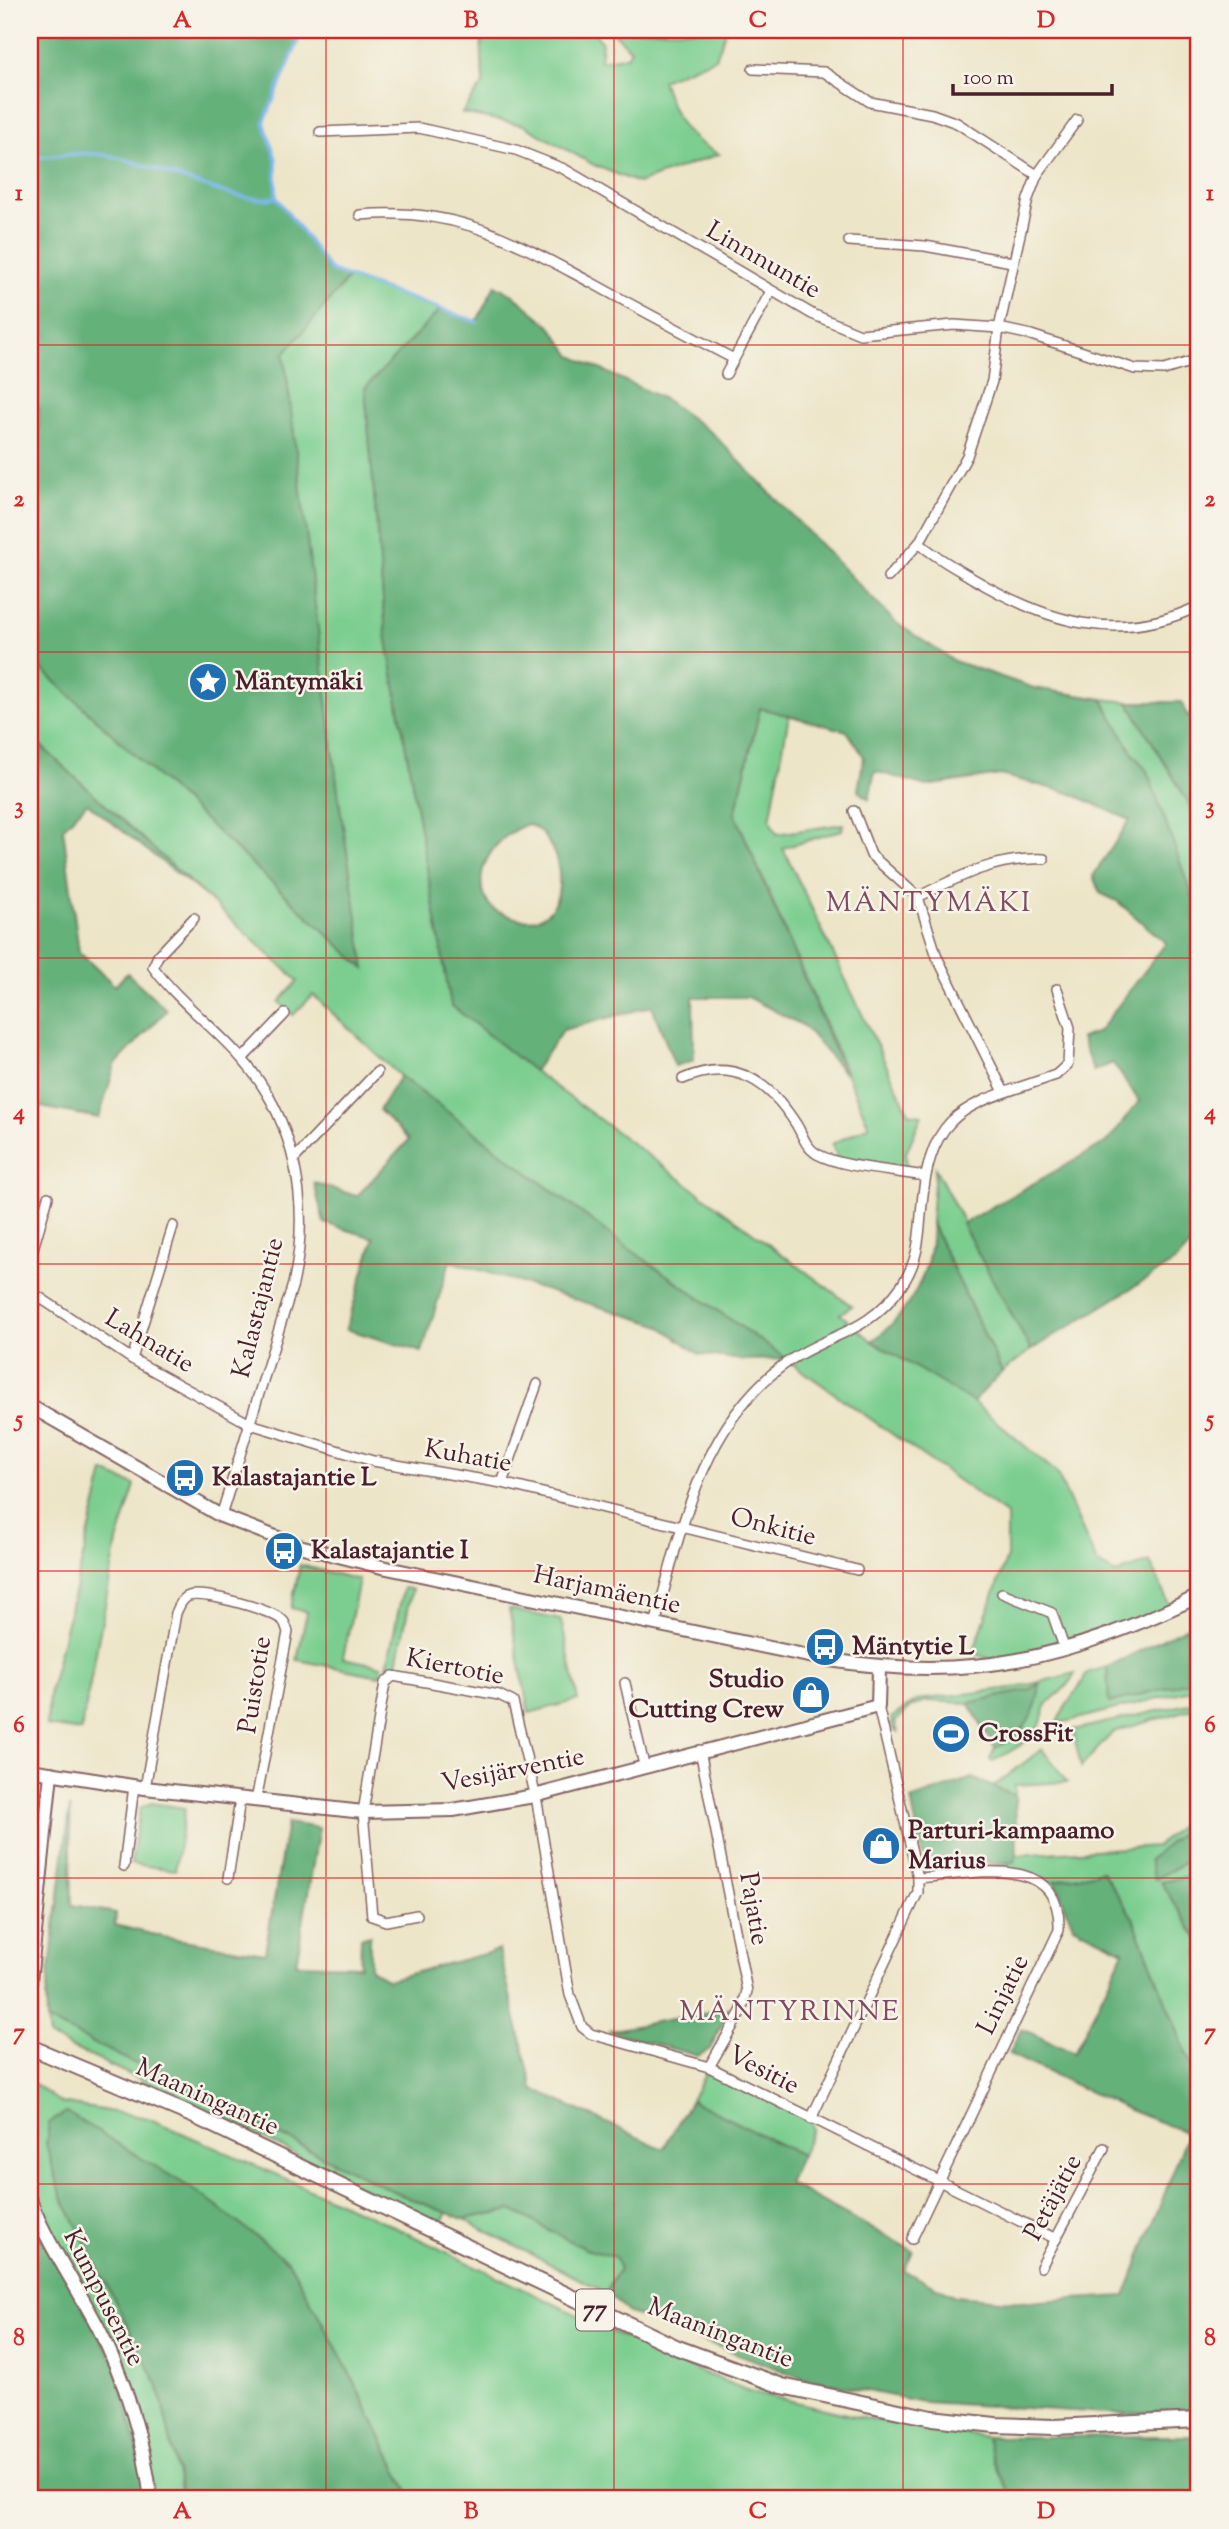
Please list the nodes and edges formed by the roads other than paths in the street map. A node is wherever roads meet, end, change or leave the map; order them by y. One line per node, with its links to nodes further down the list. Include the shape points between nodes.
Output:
1 (753, 69): 4 (street, via 824,72 870,103 957,123)
2 (1077, 120): 4 (street)
3 (320, 132): 8 (street, Linnnuntie, via 419,128 516,150 564,169)
4 (1037, 174): 7 (street)
5 (360, 215): 10 (street, via 396,212 428,216 503,235)
6 (849, 241): 7 (street, via 925,246)
7 (1012, 262): 9 (street)
8 (771, 291): 9 (street, Linnnuntie, via 860,334 954,326); 10 (street)
9 (999, 328): 11 (street, Linnnuntie, via 1135,369 1164,370); 13 (street, via 992,381 967,456)
10 (734, 359): 12 (street)
11 (1199, 359)
12 (726, 374)
13 (919, 542): 14 (street); 15 (street, via 999,594 1040,613 1081,624 1141,625 1170,620)
14 (888, 577)
15 (1199, 606)
16 (855, 811): 18 (street, via 871,855)
17 (1044, 859): 18 (street, via 1012,859 982,866)
18 (918, 897): 25 (street, via 937,957)
19 (194, 918): 22 (street, Kalastajantie, via 153,967)
20 (1057, 989): 25 (street, via 1070,1028 1070,1060 1056,1075)
21 (285, 1014): 22 (street)
22 (242, 1059): 26 (street, Kalastajantie, via 272,1101)
23 (377, 1072): 26 (street)
24 (683, 1079): 27 (street, via 721,1070 751,1078 769,1088 820,1156)
25 (1004, 1092): 27 (street, via 956,1114 937,1137)
26 (294, 1159): 35 (street, Kalastajantie, via 302,1220 299,1258)
27 (923, 1176): 38 (street, via 918,1252 901,1286 865,1325 791,1360 749,1398 696,1483)
28 (48, 1197): 30 (street)
29 (173, 1226): 32 (street)
30 (30, 1259)
31 (30, 1291): 32 (street, Lahnatie)
32 (132, 1359): 35 (street, Lahnatie)
33 (537, 1384): 36 (street)
34 (30, 1406): 37 (street, Harjamäentie)
35 (250, 1424): 36 (street, Kuhatie, via 373,1461); 37 (street, Kalastajantie)
36 (502, 1483): 38 (street, Kuhatie)
37 (221, 1516): 42 (street, Harjamäentie, via 299,1546 370,1564)
38 (680, 1527): 39 (street, Onkitie); 42 (street)
39 (857, 1570)
40 (1002, 1593): 43 (street, via 1052,1613)
41 (1199, 1596): 43 (street, Harjamäentie, via 1152,1619)
42 (655, 1625): 44 (street, Harjamäentie)
43 (1065, 1650): 44 (street, Harjamäentie, via 998,1664)
44 (879, 1668): 46 (street)
45 (625, 1683): 48 (street)
46 (878, 1706): 47 (street, Vesijärventie); 58 (street)
47 (700, 1750): 48 (street, Vesijärventie); 62 (street, Pajatie, via 747,1991 742,2010)
48 (644, 1765): 52 (street, Vesijärventie)
49 (30, 1770): 50 (street, Vesijärventie)
50 (51, 1773): 51 (street, Vesijärventie); 60 (street)
51 (139, 1787): 53 (street, Vesijärventie); 54 (street, Puistotie, via 176,1613 190,1595 205,1595 265,1610 285,1622 288,1632); 56 (street)
52 (534, 1796): 55 (street, Vesijärventie, via 453,1810); 55 (street, Kiertotie, via 513,1702 499,1695 393,1676 385,1683); 62 (street, Vesitie, via 570,1995 582,2027 591,2034)
53 (240, 1800): 54 (street, Vesijärventie); 57 (street)
54 (256, 1801): 55 (street, Vesijärventie)
55 (363, 1812): 59 (street, via 372,1916 386,1922)
56 (124, 1866)
57 (228, 1878)
58 (918, 1878): 63 (street, via 919,1892); 65 (street, Linjatie, via 980,1870 1023,1874 1050,1892 1059,1919 1059,1930)
59 (417, 1915)
60 (30, 1982)
61 (30, 2047): 70 (main road, Maaningantie / 77, via 194,2116 666,2343 782,2386 932,2418 995,2425)
62 (709, 2067): 63 (street, Vesitie)
63 (811, 2119): 65 (street, Vesitie)
64 (1104, 2148): 68 (street, Petäjätie)
65 (938, 2180): 67 (street, Linjatie); 68 (street, Vesitie)
66 (31, 2204): 71 (street, Kumpusentie, via 47,2242 114,2362 138,2437)
67 (912, 2239)
68 (1056, 2239): 69 (street, Petäjätie)
69 (1041, 2267)
70 (1199, 2420)
71 (150, 2499)

